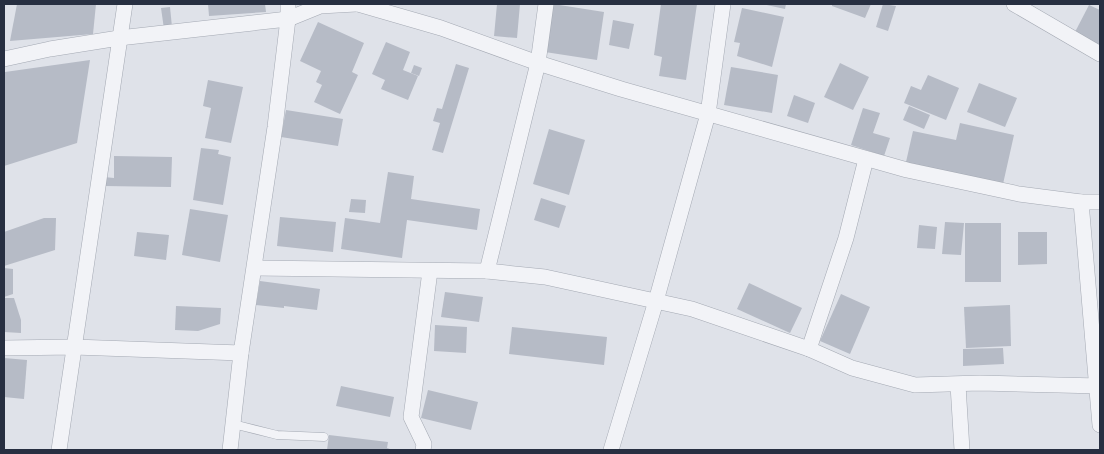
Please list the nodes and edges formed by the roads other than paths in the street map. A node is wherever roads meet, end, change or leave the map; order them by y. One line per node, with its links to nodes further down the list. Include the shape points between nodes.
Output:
1 (124, 4): 7 (street)
2 (357, 4): 6 (street); 10 (street, via 441,28)
3 (546, 4): 10 (street)
4 (723, 4): 11 (street)
5 (1014, 4): 8 (street)
6 (288, 11): 7 (street); 15 (street)
7 (119, 38): 9 (street); 19 (street)
8 (1100, 54)
9 (4, 59)
10 (538, 63): 11 (street); 17 (street)
11 (708, 114): 12 (street); 18 (street)
12 (866, 159): 13 (street, via 1010,192); 21 (street, via 846,238)
13 (1081, 202): 14 (street); 24 (street)
14 (1100, 202)
15 (255, 268): 16 (street); 22 (street)
16 (430, 271): 17 (street); 30 (street, via 411,417 424,444)
17 (487, 271): 18 (street, via 545,276)
18 (656, 301): 21 (street, via 692,309); 31 (street)
19 (74, 347): 20 (street); 22 (street); 28 (street)
20 (4, 348)
21 (809, 349): 23 (street, via 852,368 915,385)
22 (241, 352): 25 (street)
23 (958, 385): 24 (street); 32 (street)
24 (1099, 386): 26 (street)
25 (233, 424): 27 (lane, via 277,435); 29 (street)
26 (1100, 425)
27 (324, 437)
28 (59, 450)
29 (230, 450)
30 (423, 450)
31 (611, 450)
32 (962, 450)

